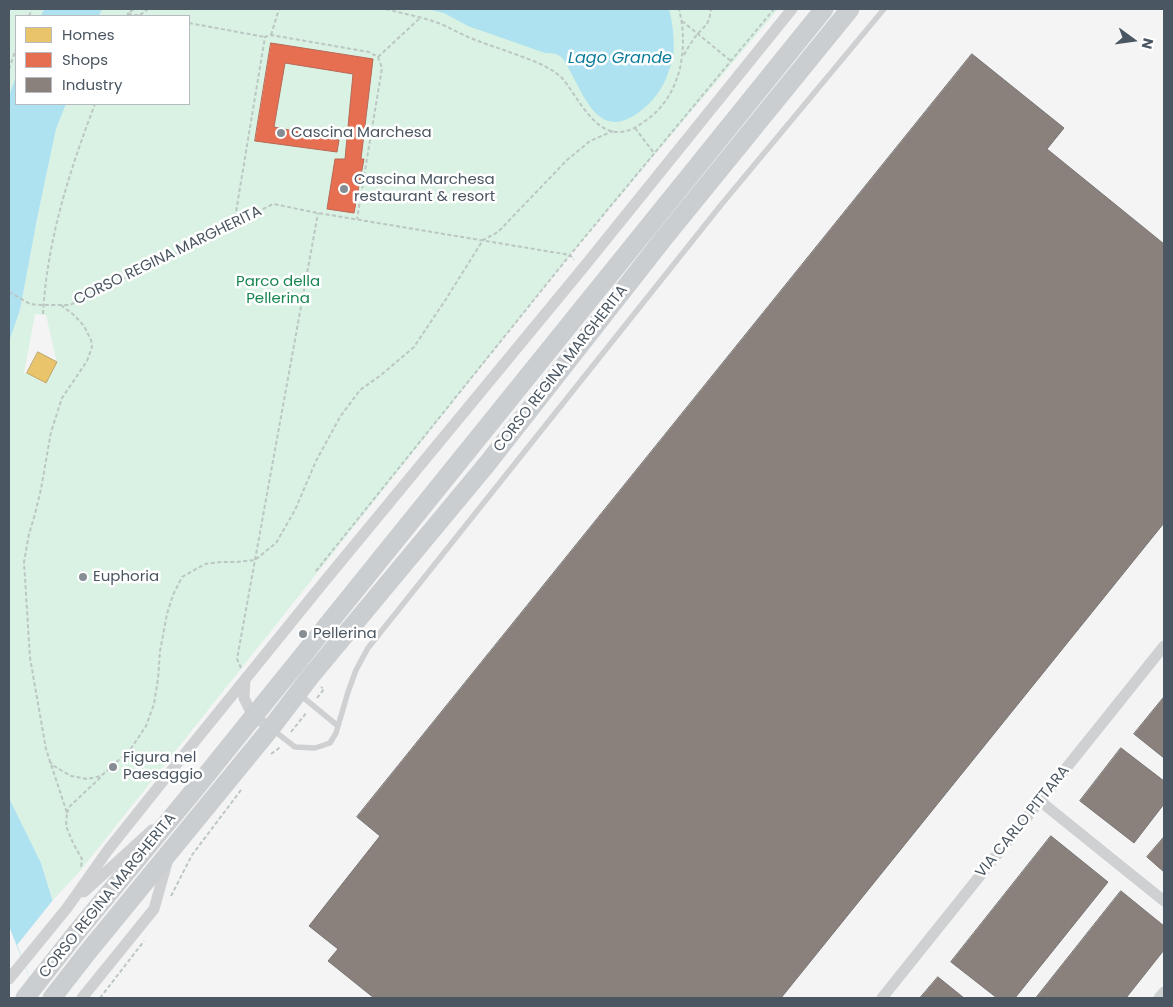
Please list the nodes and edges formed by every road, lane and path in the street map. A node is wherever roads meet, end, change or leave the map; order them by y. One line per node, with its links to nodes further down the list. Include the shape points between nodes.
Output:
1 (130, 9): 12 (path)
2 (134, 9): 12 (path)
3 (279, 9): 17 (path)
4 (386, 9): 13 (path)
5 (679, 9): 14 (path)
6 (711, 9): 16 (path, via 707,24)
7 (774, 9): 22 (path)
8 (792, 9): 24 (street, CORSO REGINA MARGHERITA)
9 (824, 9): 45 (main road, CORSO REGINA MARGHERITA)
10 (850, 9): 44 (main road, CORSO REGINA MARGHERITA, via 664,238 487,464 310,677)
11 (884, 9): 46 (lane, via 721,205 368,648 356,670)
12 (127, 15)
13 (421, 17): 20 (path); 27 (path, via 548,67 561,77 595,121)
14 (682, 21): 16 (path); 21 (path)
15 (190, 23): 18 (path)
16 (697, 34): 21 (path); 22 (path)
17 (271, 35): 18 (path); 20 (path, via 369,52)
18 (265, 38): 31 (path)
19 (15, 52): 23 (path)
20 (378, 57): 30 (path, via 382,68)
21 (683, 57): 26 (path, via 669,96 654,116)
22 (731, 61): 24 (path); 28 (path)
23 (9, 69)
24 (742, 70): 34 (street, CORSO REGINA MARGHERITA)
25 (94, 105): 37 (path, via 61,204)
26 (635, 128): 27 (path, via 618,133); 28 (path)
27 (613, 131): 32 (path, via 590,141 498,232)
28 (654, 153): 33 (path)
29 (318, 213): 30 (path, CORSO REGINA MARGHERITA); 31 (path, CORSO REGINA MARGHERITA, via 273,204); 39 (path)
30 (357, 219): 32 (path, CORSO REGINA MARGHERITA)
31 (234, 224): 36 (path, CORSO REGINA MARGHERITA, via 70,305)
32 (483, 240): 33 (path, CORSO REGINA MARGHERITA); 39 (path, via 414,347 360,390 340,417 276,543)
33 (570, 255): 34 (path); 40 (path)
34 (583, 268): 42 (street, CORSO REGINA MARGHERITA)
35 (9, 292): 37 (path, CORSO REGINA MARGHERITA, via 30,304)
36 (61, 305): 37 (path, CORSO REGINA MARGHERITA); 49 (path, via 84,326 92,347 87,361 62,398 51,432 24,562 30,658)
37 (43, 306): 38 (path)
38 (43, 314)
39 (255, 560): 42 (path, via 237,659); 50 (path, via 205,564 182,577 167,614 155,695 146,726 130,750)
40 (315, 573)
41 (1164, 646): 53 (street, VIA CARLO PITTARA)
42 (243, 673): 45 (street, via 244,698); 59 (street, CORSO REGINA MARGHERITA)
43 (324, 689): 44 (path)
44 (305, 699): 46 (lane); 47 (main road, CORSO REGINA MARGHERITA); 47 (path)
45 (253, 716): 47 (street); 52 (main road, CORSO REGINA MARGHERITA)
46 (338, 726): 47 (lane, via 330,744 315,748 295,747)
47 (278, 734): 48 (path, via 278,749); 55 (main road, CORSO REGINA MARGHERITA)
48 (268, 756)
49 (50, 761): 50 (path, via 71,776 87,779); 54 (path)
50 (102, 776): 54 (path, via 69,807)
51 (244, 786): 57 (path, via 192,855)
52 (191, 794): 59 (street, CORSO REGINA MARGHERITA); 63 (main road, CORSO REGINA MARGHERITA)
53 (1040, 800): 58 (street); 67 (street, VIA CARLO PITTARA)
54 (67, 814): 56 (path, via 66,826 82,859)
55 (170, 852): 64 (main road, CORSO REGINA MARGHERITA); 65 (street, CORSO REGINA MARGHERITA, via 154,909)
56 (80, 871)
57 (170, 897)
58 (1164, 901)
59 (67, 908): 61 (street, CORSO REGINA MARGHERITA)
60 (146, 939): 66 (path)
61 (9, 979)
62 (1164, 992): 68 (street)
63 (25, 998)
64 (52, 998)
65 (82, 998)
66 (100, 998)
67 (882, 998)
68 (1159, 998)

